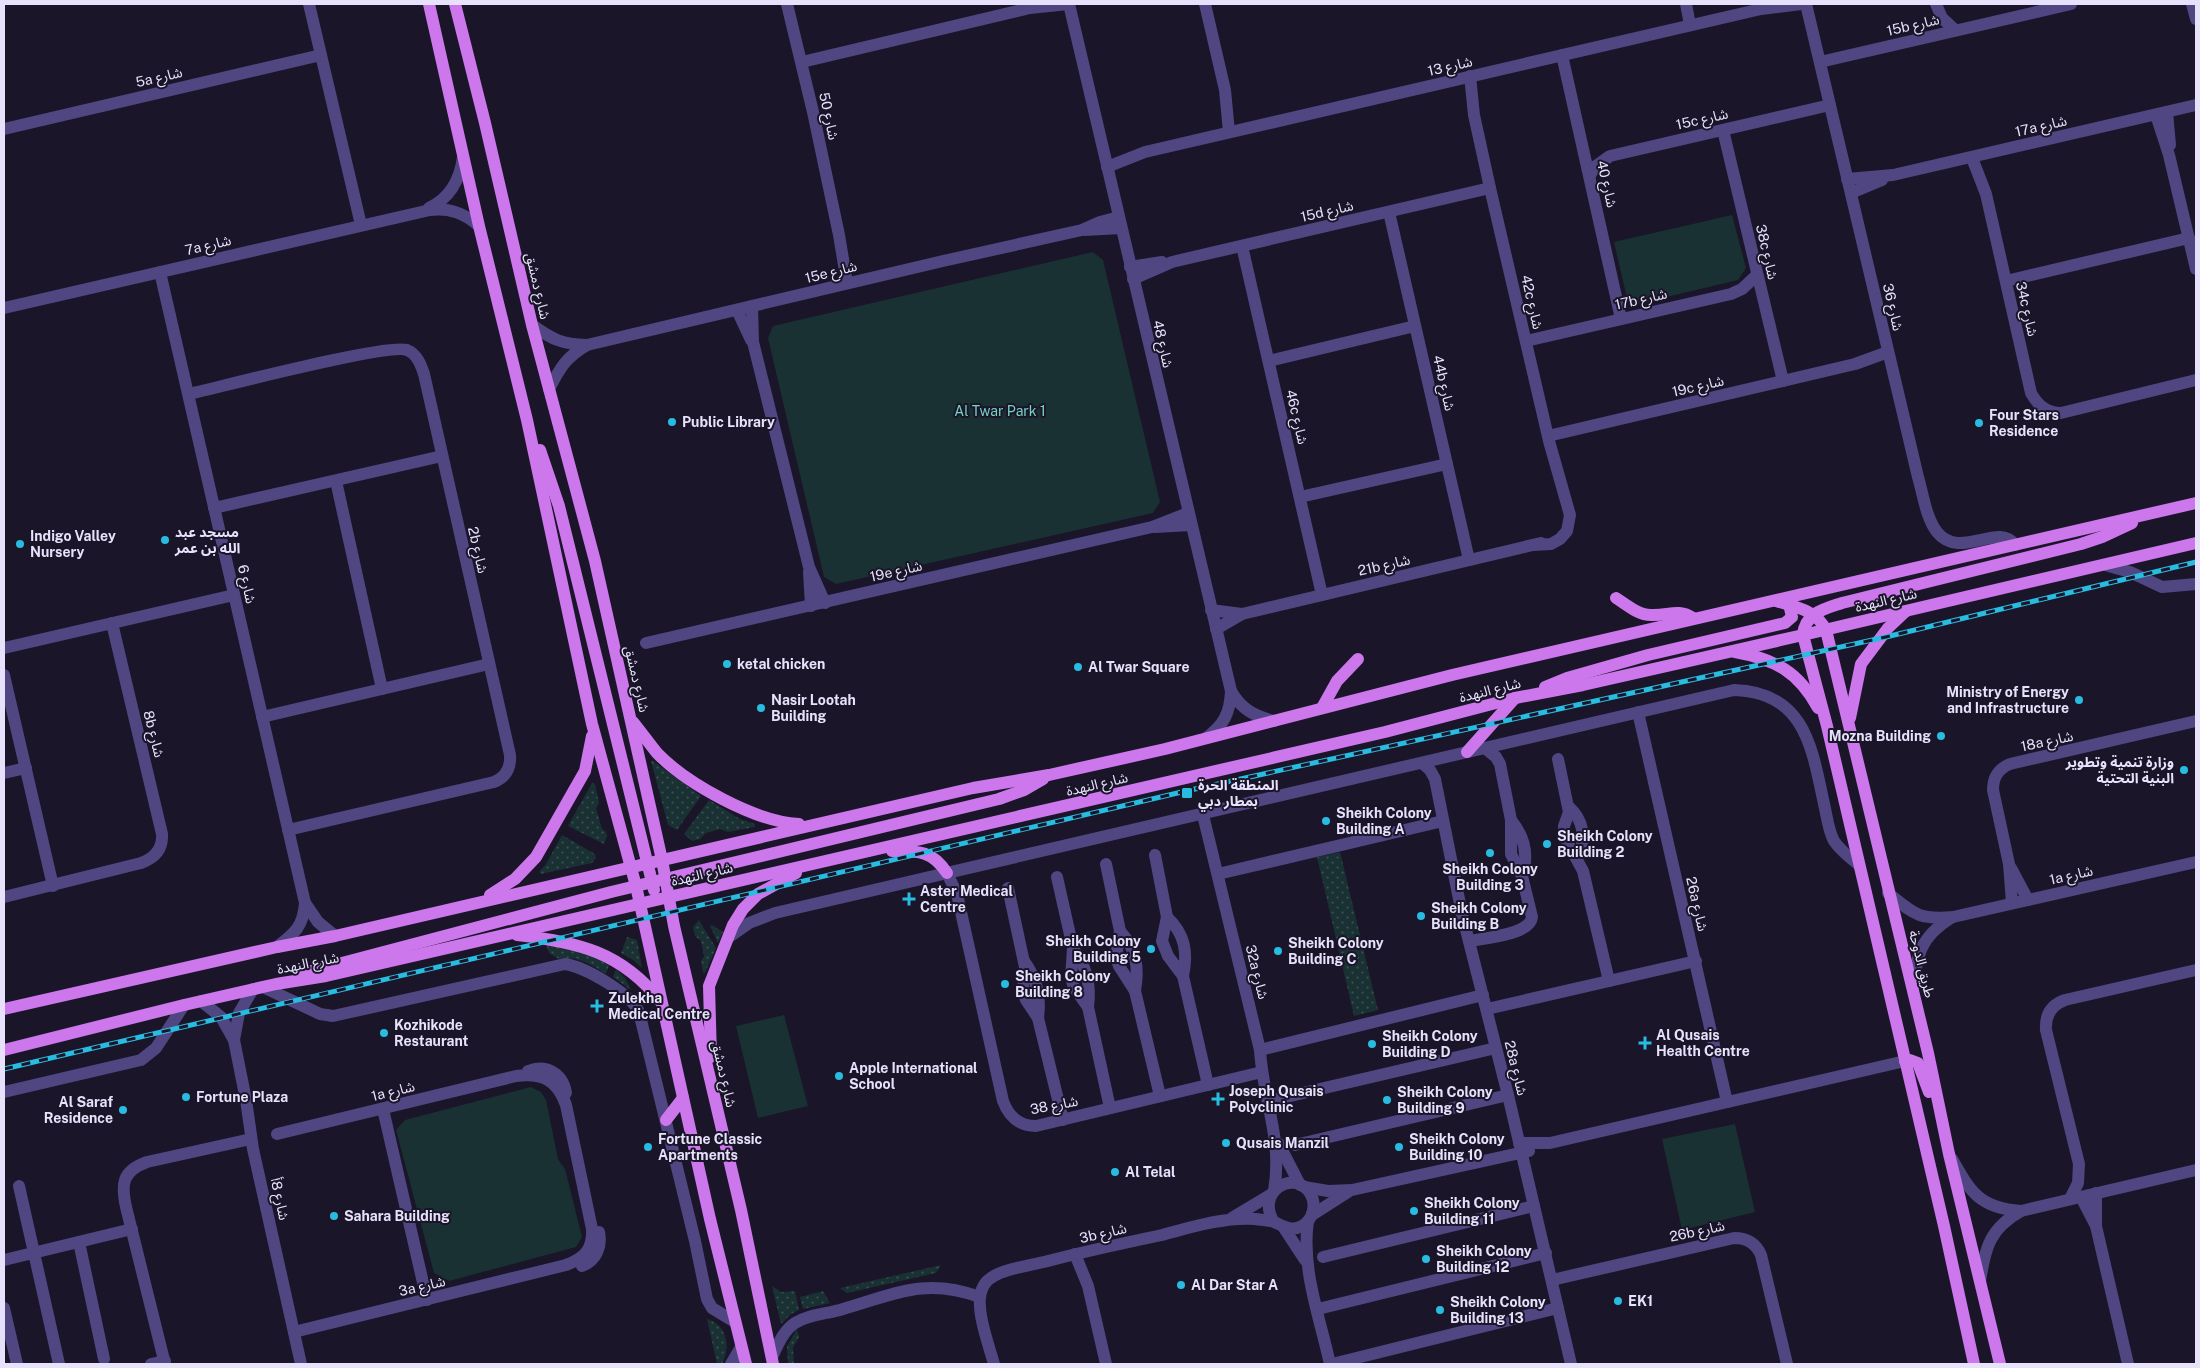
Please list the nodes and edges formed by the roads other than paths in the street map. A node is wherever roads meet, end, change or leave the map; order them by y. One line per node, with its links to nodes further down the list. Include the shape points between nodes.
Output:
1 (309, 4): 20 (street)
2 (429, 4): 31 (main road)
3 (790, 4): 22 (street, شارع 50)
4 (1068, 4): 14 (street); 33 (street, شارع 48)
5 (1205, 4): 30 (street, via 1225,90 1231,103)
6 (1686, 4): 18 (street)
7 (1693, 4): 18 (street)
8 (1801, 4): 15 (street, شارع 13)
9 (1806, 4): 23 (street, شارع 36)
10 (1936, 4): 19 (street, via 1942,18)
11 (2071, 4): 16 (street, 15b شارع)
12 (2192, 4): 17 (street)
13 (457, 5): 56 (main road, شارع دمشق)
14 (1035, 6): 22 (street)
15 (1767, 6): 18 (street, شارع 13)
16 (2057, 6): 19 (street, 15b شارع)
17 (2196, 19)
18 (1695, 24): 21 (street, شارع 13)
19 (1955, 30): 23 (street, 15b شارع)
20 (321, 55): 28 (street, 5a شارع); 42 (street)
21 (1562, 55): 24 (street, شارع 13); 34 (street, شارع 40)
22 (802, 62): 51 (street, شارع 50)
23 (1820, 62): 25 (street, شارع 36)
24 (1465, 78): 30 (street, شارع 13); 37 (street, 42c شارع)
25 (1830, 105): 29 (street, 15c شارع); 36 (street, شارع 36)
26 (2196, 105): 27 (street, 17a شارع)
27 (2161, 114): 32 (street, 17a شارع); 44 (street)
28 (4, 129)
29 (1723, 130): 34 (street, 15c شارع, via 1610,156); 49 (street, 38c شارع)
30 (1234, 131): 33 (street, شارع 13)
31 (463, 157): 39 (street, 7a شارع, via 454,187 439,203); 43 (main road)
32 (1977, 157): 35 (street, 17a شارع); 50 (street, 34c شارع)
33 (1106, 161): 41 (street, شارع 48)
34 (1590, 175): 55 (street, شارع 40)
35 (1893, 175): 36 (street, 17a شارع); 38 (street, 17a شارع)
36 (1847, 179): 38 (street, شارع 36)
37 (1490, 188): 40 (street, 15d شارع); 58 (street, 42c شارع)
38 (1851, 193): 61 (street, شارع 36)
39 (420, 212): 42 (street, 7a شارع); 43 (street, 7a شارع, via 452,210)
40 (1389, 212): 45 (street, 15d شارع); 57 (street, 44b شارع)
41 (1120, 223): 48 (street, شارع 48); 51 (street, 15e شارع)
42 (362, 225): 47 (street, 7a شارع)
43 (479, 226): 67 (main road)
44 (2189, 238): 46 (street); 50 (street)
45 (1242, 246): 48 (street, 15d شارع); 62 (street, 46c شارع)
46 (2196, 269)
47 (160, 272): 53 (street, 7a شارع); 66 (street, شارع 6)
48 (1132, 273): 77 (street, شارع 48)
49 (1757, 275): 55 (street, 17b شارع, via 1742,289 1730,294); 64 (street, 38c شارع)
50 (2006, 281): 63 (street, 34c شارع, via 2031,393 2046,410 2061,413)
51 (852, 282): 52 (street, 15e شارع)
52 (752, 306): 54 (street, 15e شارع); 59 (street)
53 (4, 308)
54 (737, 310): 59 (street); 60 (street, 15e شارع)
55 (1621, 319): 58 (street, 17b شارع)
56 (532, 325): 60 (street, 15e شارع, via 558,342); 65 (main road, شارع دمشق)
57 (1415, 326): 62 (street); 70 (street, 44b شارع)
58 (1526, 341): 68 (street, 42c شارع)
59 (753, 342): 82 (street)
60 (587, 345): 65 (street, 15e شارع, via 564,362)
61 (1889, 356): 64 (street, 19c شارع, via 1867,364); 79 (street, شارع 36, via 1933,526 1941,536 1959,544 2001,536)
62 (1269, 360): 73 (street, 46c شارع)
63 (2196, 380)
64 (1783, 381): 68 (street, 19c شارع)
65 (549, 389): 113 (main road, شارع دمشق, via 595,561)
66 (189, 394): 69 (street, 2b شارع, via 351,357 398,348 407,350 422,368); 75 (street, شارع 6)
67 (527, 420): 116 (main road); 138 (main road, via 560,506)
68 (1548, 436): 72 (street, 42c شارع)
69 (442, 456): 71 (street); 104 (street, 2b شارع)
70 (1447, 464): 73 (street); 80 (street, 44b شارع)
71 (336, 482): 75 (street); 106 (street)
72 (1563, 494): 80 (street, 21b شارع, via 1564,520 1552,538)
73 (1300, 497): 85 (street, 46c شارع)
74 (2196, 503): 76 (main road, شارع النهدة)
75 (214, 508): 84 (street, شارع 6)
76 (2150, 514): 79 (main road, شارع النهدة); 94 (main road, via 2081,544 1842,603)
77 (1189, 519): 88 (street, 19e شارع, via 1162,528 1152,527); 91 (street, شارع 48)
78 (2196, 543): 81 (main road, شارع النهدة)
79 (2015, 545): 87 (main road, شارع النهدة)
80 (1470, 560): 85 (street, 21b شارع)
81 (2105, 565): 83 (street, via 2162,587); 92 (main road, شارع النهدة)
82 (810, 567): 88 (street); 90 (street)
83 (2196, 584)
84 (234, 594): 96 (street); 112 (street, شارع 6)
85 (1322, 595): 93 (street, 21b شارع)
86 (1616, 598): 95 (main road, via 1645,614 1681,612)
87 (1776, 600): 89 (main road); 95 (main road, شارع النهدة)
88 (825, 603): 90 (street, 19e شارع)
89 (1789, 604): 94 (main road); 108 (main road, via 1792,616 1785,623 1580,674)
90 (811, 606): 100 (street, 19e شارع)
91 (1211, 610): 93 (street, 21b شارع); 97 (street, شارع 48)
92 (1907, 610): 98 (main road, شارع النهدة); 118 (main road, via 1888,628 1861,664)
93 (1242, 614): 97 (street, 21b شارع)
94 (1814, 614): 98 (main road, طريق الدوحة); 99 (main road)
95 (1693, 618): 110 (main road, شارع النهدة)
96 (112, 623): 101 (street); 150 (street, 8b شارع, via 162,841 153,857 141,864)
97 (1216, 629): 107 (street, شارع 48)
98 (1826, 630): 99 (main road, شارع النهدة); 118 (main road, طريق الدوحة)
99 (1802, 635): 102 (main road, شارع النهدة); 117 (main road)
100 (646, 644)
101 (4, 648)
102 (1731, 651): 108 (main road, شارع النهدة); 117 (main road, via 1772,661 1786,669 1805,688)
103 (1358, 659): 110 (main road, via 1337,681)
104 (489, 664): 106 (street); 133 (street, 2b شارع, via 510,755 505,776 494,782)
105 (4, 675): 125 (street)
106 (382, 689): 112 (street)
107 (1231, 691): 114 (street, شارع 48, via 1244,708); 119 (street, شارع 48, via 1227,717)
108 (1529, 695): 109 (main road, شارع النهدة)
109 (1515, 698): 121 (main road); 134 (main road, شارع النهدة, via 1385,732)
110 (1322, 708): 114 (main road, شارع النهدة)
111 (1638, 712): 120 (street); 142 (street, via 1734,690 1760,694 1784,707 1809,740 1833,839); 169 (street, 26a شارع)
112 (262, 717): 133 (street, شارع 6)
113 (631, 720): 132 (main road, via 667,762 710,791 770,821); 137 (main road, شارع دمشق)
114 (1274, 721): 119 (main road, شارع النهدة)
115 (2196, 721): 141 (street, 18a شارع, via 2010,764 2000,770 1994,778 1993,790)
116 (592, 724): 144 (main road); 157 (main road, via 586,771 536,857 515,879)
117 (1827, 726): 142 (main road)
118 (1848, 726): 153 (main road, طريق الدوحة)
119 (1206, 738): 127 (main road, شارع النهدة)
120 (1485, 748): 121 (street); 167 (street, via 1500,761 1511,820 1511,854 1522,876 1532,917 1529,926 1520,931)
121 (1467, 752): 122 (street)
122 (1442, 758): 124 (street); 128 (street, 28a شارع)
123 (1558, 759): 129 (street)
124 (1422, 763): 128 (street, 28a شارع); 130 (street)
125 (26, 768): 126 (street); 150 (street)
126 (4, 774)
127 (1050, 775): 132 (main road, شارع النهدة); 148 (main road, via 1000,799)
128 (1435, 779): 131 (street, 28a شارع)
129 (1568, 806): 136 (street, via 1564,836); 136 (street, via 1582,826 1583,842)
130 (1203, 815): 145 (street); 146 (street, 32a شارع)
131 (1443, 821): 146 (street); 167 (street, 28a شارع)
132 (814, 825): 137 (main road, شارع النهدة)
133 (288, 830): 158 (street, شارع 6)
134 (869, 851): 139 (main road, شارع النهدة); 145 (main road, via 927,854 940,862)
135 (1155, 855): 161 (street)
136 (1577, 858): 172 (street, via 1583,871)
137 (662, 860): 138 (main road, شارع النهدة); 148 (main road, شارع دمشق)
138 (648, 863): 144 (main road, شارع النهدة); 149 (main road)
139 (817, 863): 155 (main road, شارع النهدة); 166 (main road, via 758,894 738,917)
140 (1106, 864): 163 (street)
141 (2009, 864): 156 (street, 18a شارع); 160 (street, 18a شارع)
142 (1858, 865): 186 (main road)
143 (2195, 866): 156 (street, 1a شارع)
144 (631, 867): 151 (main road); 157 (main road, شارع النهدة)
145 (948, 873): 166 (street, via 771,914 749,923); 199 (street, شارع 38, via 957,894 1005,1107 1015,1120 1025,1126)
146 (1218, 874): 185 (street, 32a شارع)
147 (1057, 877): 196 (street, via 1073,948 1071,978 1088,1007)
148 (665, 879): 149 (main road); 155 (main road, شارع دمشق)
149 (652, 882): 151 (main road); 155 (main road)
150 (54, 886): 154 (street)
151 (636, 886): 159 (main road); 173 (main road, via 320,968)
152 (1008, 888): 199 (street, via 1024,961 1023,991 1038,1018)
153 (1888, 893): 162 (street, 1a شارع, via 1917,915 1932,919); 174 (main road, طريق الدوحة)
154 (4, 897)
155 (662, 899): 159 (main road, شارع النهدة); 188 (main road, شارع دمشق)
156 (2028, 900): 160 (street, 1a شارع)
157 (478, 902): 165 (main road, شارع النهدة)
158 (305, 903): 165 (street, شارع 6, via 318,922); 168 (street, شارع 6, via 301,925)
159 (640, 903): 164 (main road, شارع النهدة); 178 (main road)
160 (2012, 903): 162 (street, 1a شارع)
161 (1167, 917): 171 (street, via 1184,944); 171 (street, via 1162,941 1168,956)
162 (1953, 917): 174 (street, 1a شارع, via 1934,930 1922,944)
163 (1120, 931): 175 (street, via 1136,959); 175 (street, via 1116,957)
164 (507, 934): 173 (main road, شارع النهدة, via 326,976); 178 (main road, via 566,942 598,952 636,974)
165 (335, 936): 168 (main road, شارع النهدة)
166 (729, 937): 188 (main road, via 708,992)
167 (1469, 941): 176 (street, 28a شارع)
168 (277, 947): 180 (main road, شارع النهدة)
169 (1696, 961): 172 (street); 195 (street, 26a شارع)
170 (2196, 970): 212 (street, via 2065,1000 2051,1009 2046,1030 2078,1164)
171 (1183, 976): 189 (street)
172 (1609, 981): 181 (street)
173 (264, 986): 177 (main road, شارع النهدة); 182 (street, شارع 8أ, via 239,1013); 198 (street, via 320,1014 333,1016 544,967 571,965 606,983 634,1003)
174 (1912, 988): 205 (main road, طريق الدوحة)
175 (1135, 991): 192 (street)
176 (1483, 995): 181 (street, 28a شارع); 185 (street)
177 (201, 1001): 179 (main road, شارع النهدة); 182 (street, شارع 8أ, via 221,1017)
178 (663, 1004): 193 (main road)
179 (184, 1005): 184 (main road, شارع النهدة); 190 (street, via 156,1048 141,1060)
180 (4, 1009)
181 (1487, 1009): 183 (street, 28a شارع)
182 (234, 1040): 202 (street, شارع 8أ)
183 (1496, 1048): 191 (street, 28a شارع); 194 (street)
184 (4, 1050)
185 (1260, 1050): 187 (street, 32a شارع)
186 (1905, 1061): 195 (street); 205 (main road, via 1914,1061 1921,1067); 252 (main road)
187 (1262, 1072): 189 (street, شارع 38); 194 (street, 32a شارع)
188 (709, 1074): 239 (main road, شارع دمشق)
189 (1208, 1085): 192 (street, شارع 38)
190 (4, 1092)
191 (1508, 1095): 203 (street); 204 (street, 28a شارع)
192 (1160, 1096): 196 (street, شارع 38)
193 (683, 1098): 198 (main road); 235 (main road)
194 (1268, 1101): 201 (street, 32a شارع)
195 (1727, 1102): 204 (street, via 1539,1148)
196 (1110, 1108): 199 (street, شارع 38)
197 (383, 1109): 200 (street, 1a شارع); 213 (street, 1a شارع, via 538,1068 555,1073 565,1086); 231 (street)
198 (666, 1120): 235 (street, via 709,1304 716,1312)
199 (1063, 1120)
200 (277, 1134)
201 (1276, 1137): 208 (street, 32a شارع); 210 (street, 32a شارع)
202 (252, 1140): 220 (street, via 132,1164 121,1173 117,1187); 236 (street, شارع 8أ)
203 (1295, 1145)
204 (1520, 1148): 209 (street); 214 (street, 28a شارع)
205 (1949, 1154): 215 (street, via 1976,1197 1996,1208); 229 (main road, طريق الدوحة)
206 (2196, 1170): 211 (street)
207 (19, 1186): 222 (street)
208 (1302, 1186): 209 (street, via 1328,1191); 210 (street, via 1283,1184); 216 (street, via 1313,1200)
209 (1352, 1190): 216 (street)
210 (1273, 1192): 217 (street, 3b شارع); 218 (street, via 1268,1208)
211 (2096, 1193): 212 (street); 219 (street)
212 (2076, 1198): 215 (street); 219 (street)
213 (588, 1205): 231 (street, 3a شارع, via 592,1241 580,1260)
214 (1534, 1206): 224 (street, 28a شارع); 225 (street)
215 (2021, 1211): 229 (street, via 2009,1217 1994,1232 1985,1252)
216 (1310, 1218): 218 (street, via 1293,1229); 227 (street)
217 (1230, 1219): 218 (street, 3b شارع); 223 (street, 3b شارع)
218 (1279, 1225): 227 (street)
219 (2096, 1226): 254 (street)
220 (132, 1229): 221 (street); 240 (street)
221 (79, 1242): 222 (street); 238 (street)
222 (34, 1253): 226 (street); 242 (street)
223 (1081, 1253): 230 (street, 3b شارع, via 1001,1273 986,1283); 248 (street)
224 (1546, 1253): 228 (street, 28a شارع); 234 (street)
225 (1323, 1257)
226 (4, 1260)
227 (1307, 1264): 234 (street)
228 (1552, 1280): 233 (street, 28a شارع); 251 (street, 26b شارع, via 1734,1238 1748,1240 1761,1255)
229 (1980, 1281): 253 (main road, طريق الدوحة)
230 (980, 1297): 239 (street, via 942,1287 914,1289 795,1323 782,1337); 247 (street)
231 (426, 1300): 236 (street, 3a شارع)
232 (4, 1308): 241 (street)
233 (1558, 1308): 249 (street); 250 (street, 28a شارع)
234 (1318, 1309): 249 (street)
235 (735, 1322): 237 (main road)
236 (294, 1332): 244 (street, شارع 8أ)
237 (741, 1347): 245 (street); 246 (main road)
238 (104, 1359)
239 (773, 1361)
240 (165, 1363): 243 (street)
241 (17, 1364)
242 (59, 1364)
243 (151, 1364)
244 (301, 1364)
245 (732, 1364)
246 (746, 1364)
247 (994, 1364)
248 (1106, 1364)
249 (1331, 1364)
250 (1571, 1364)
251 (1787, 1364)
252 (1974, 1364)
253 (2000, 1364)
254 (2128, 1364)

